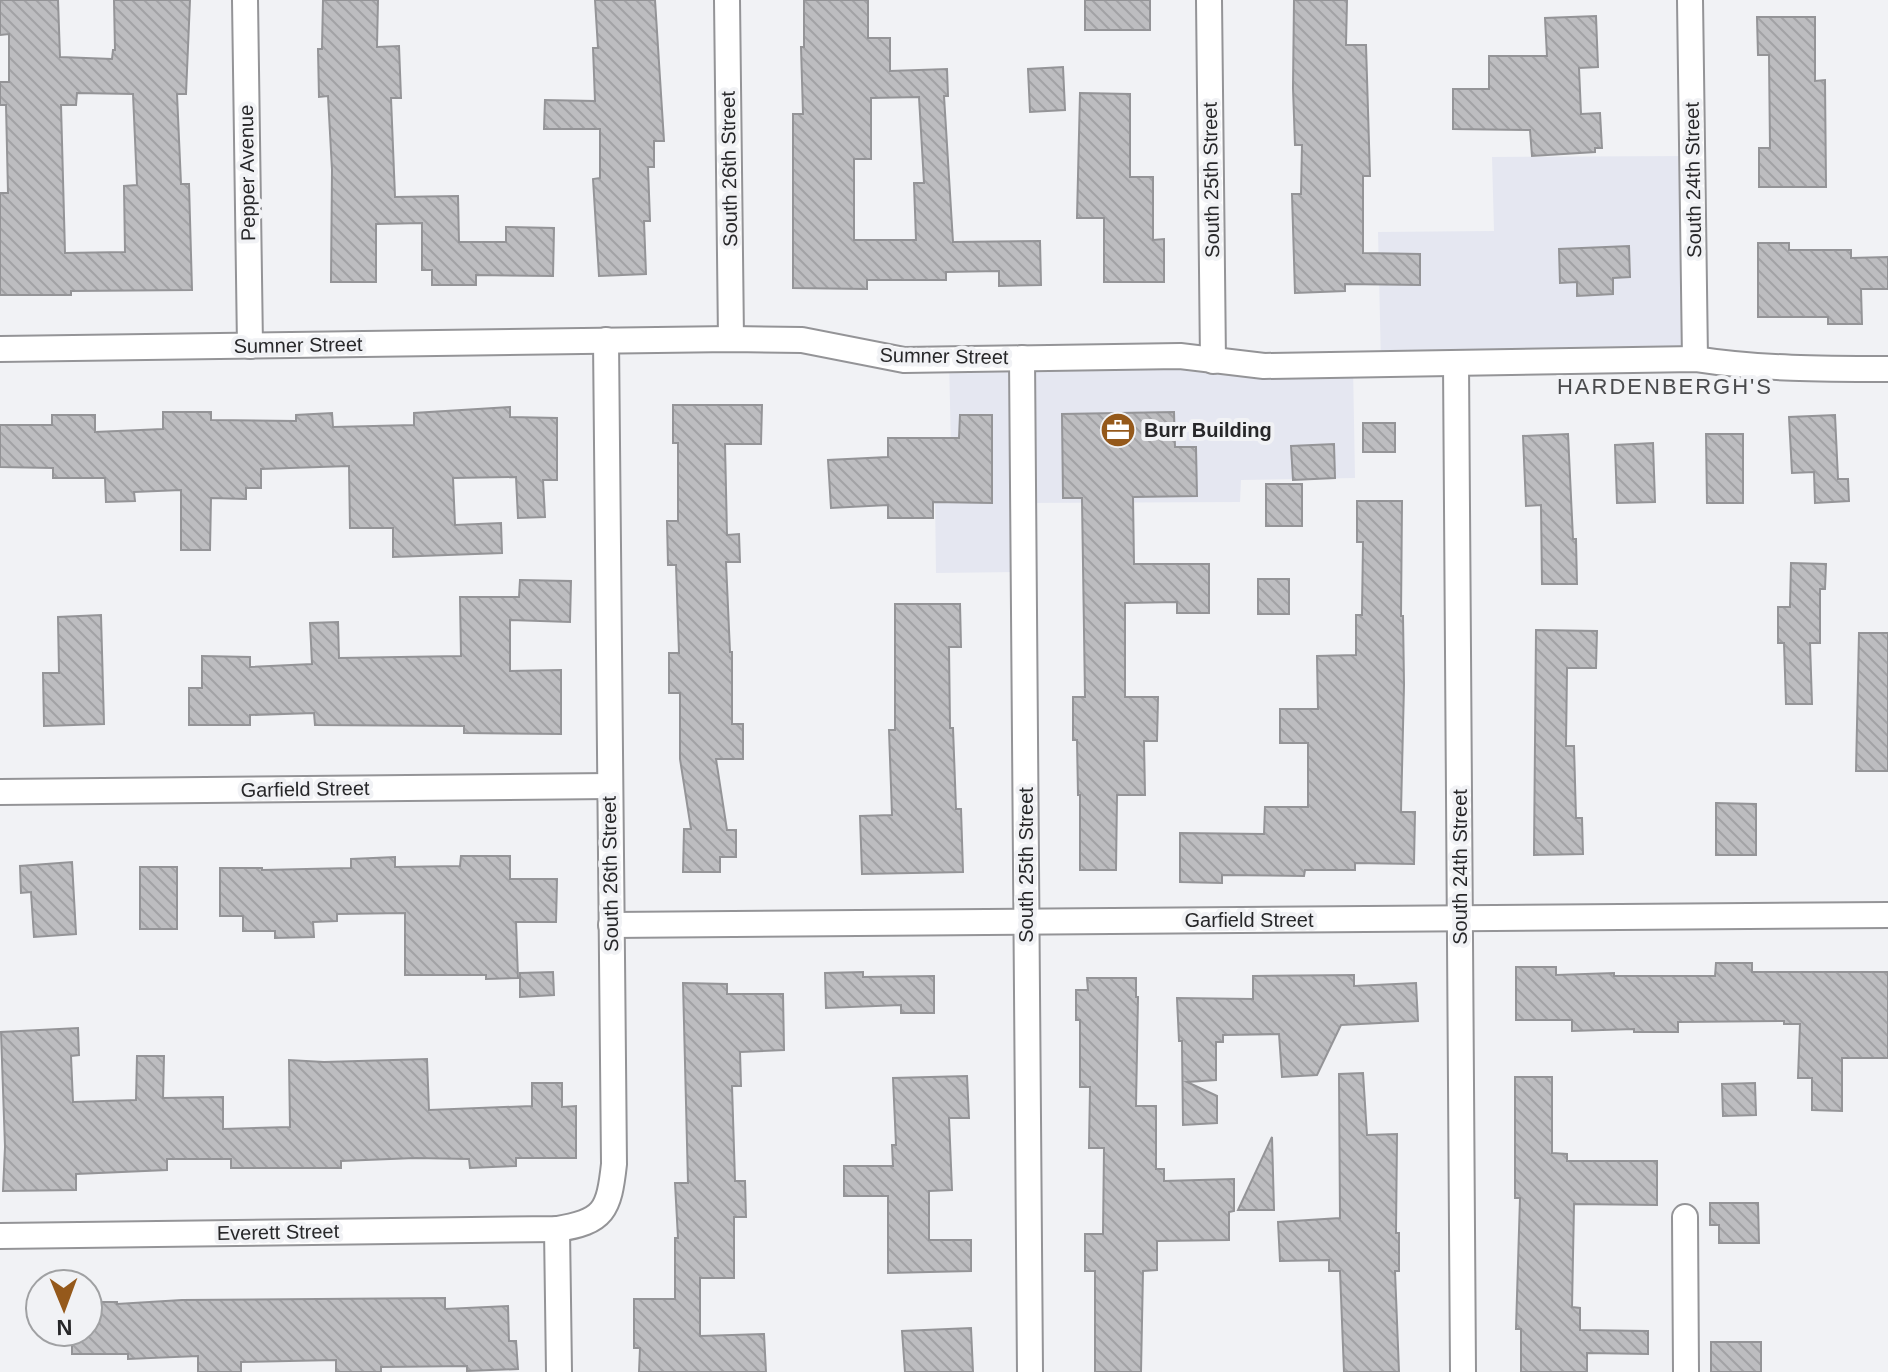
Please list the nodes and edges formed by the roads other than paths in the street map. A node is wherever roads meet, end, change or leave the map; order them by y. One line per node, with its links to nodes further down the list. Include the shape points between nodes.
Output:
1 (245, 0): 7 (street, Pepper Avenue)
2 (727, 0): 5 (street, South 26th Street)
3 (1209, 0): 11 (street, South 25th Street)
4 (1690, 0): 10 (street, South 24th Street)
5 (731, 339): 6 (street, Sumner Street); 9 (street, Sumner Street, via 802,340 904,360)
6 (606, 340): 7 (street, Sumner Street); 14 (street, South 26th Street)
7 (250, 346): 8 (street, Sumner Street)
8 (0, 349)
9 (1022, 358): 11 (street, Sumner Street, via 1180,356); 18 (street, South 25th Street)
10 (1695, 359): 12 (street, Sumner Street); 13 (street, Sumner Street, via 1793,370)
11 (1213, 361): 12 (street, Sumner Street, via 1264,366)
12 (1456, 363): 17 (street, South 24th Street)
13 (1888, 369)
14 (610, 786): 15 (street, Garfield Street); 19 (street, South 26th Street)
15 (0, 792)
16 (1888, 915): 17 (street, Garfield Street)
17 (1460, 918): 18 (street, Garfield Street); 25 (street, South 24th Street)
18 (1026, 922): 19 (street, Garfield Street); 24 (street, South 25th Street)
19 (611, 925): 21 (street, South 26th Street, via 611,1192 602,1210 585,1225)
20 (1685, 1217): 26 (street)
21 (557, 1229): 22 (street, Everett Street); 23 (street)
22 (0, 1236)
23 (559, 1372)
24 (1030, 1372)
25 (1463, 1372)
26 (1686, 1372)

